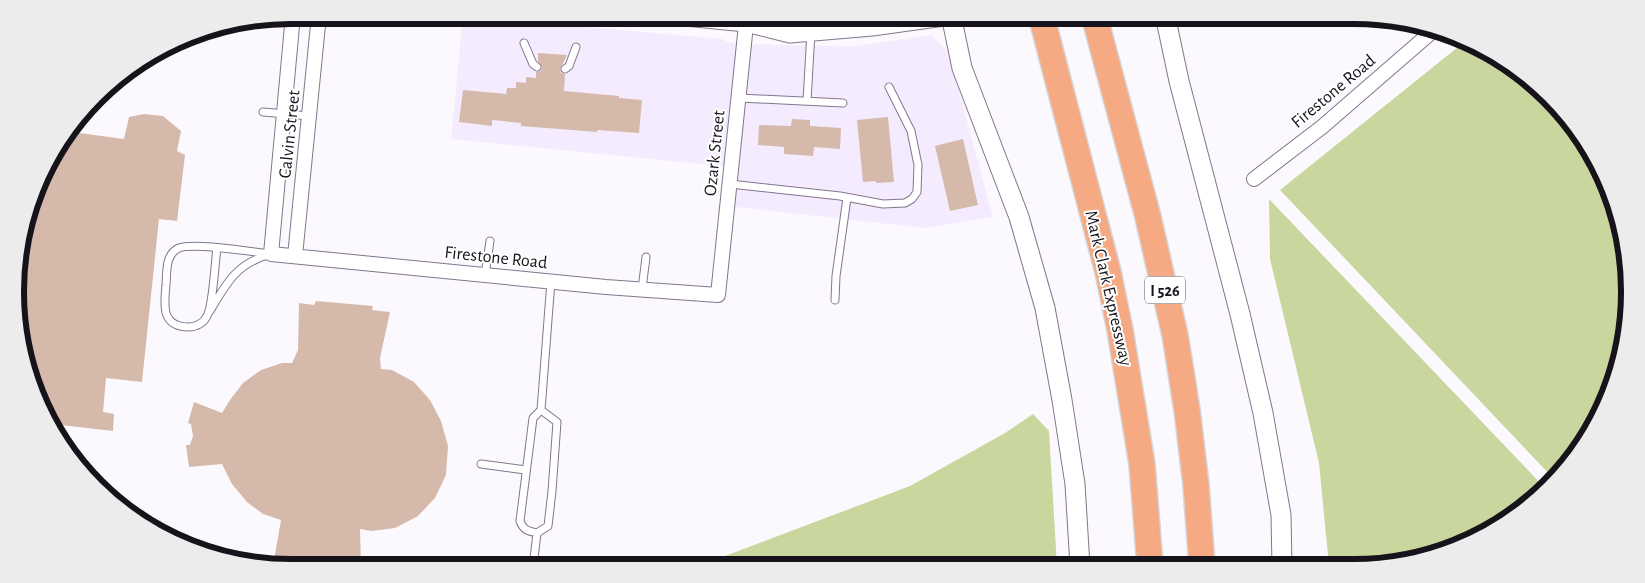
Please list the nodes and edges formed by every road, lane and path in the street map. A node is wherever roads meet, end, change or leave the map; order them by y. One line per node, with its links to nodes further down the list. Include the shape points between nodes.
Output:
1 (292, 24): 21 (street, Calvin Street)
2 (319, 24): 22 (street, Calvin Street)
3 (746, 24): 17 (street, Ozark Street)
4 (762, 24): 10 (main road, via 790,33)
5 (886, 24): 10 (main road)
6 (953, 24): 43 (main road, via 962,68 1019,217 1045,308 1073,474)
7 (1096, 24): 37 (highway, I 526, via 1148,217 1175,335)
8 (1167, 24): 47 (main road, via 1263,413 1281,515)
9 (1044, 25): 44 (highway, Mark Clark Expressway, via 1120,330 1142,464)
10 (811, 32): 18 (lane)
11 (1429, 35): 23 (street, Firestone Road, via 1322,127)
12 (524, 43): 14 (lane)
13 (576, 48): 15 (lane)
14 (537, 67)
15 (566, 70)
16 (889, 87): 25 (lane, via 911,132 918,165 917,192 905,203 883,204)
17 (739, 98): 18 (lane); 24 (street, Ozark Street)
18 (807, 101): 19 (lane)
19 (843, 103)
20 (263, 112): 21 (lane)
21 (284, 114): 22 (lane); 28 (street, Calvin Street)
22 (310, 116): 29 (street, Calvin Street)
23 (1254, 179)
24 (730, 184): 25 (lane); 34 (street, Ozark Street)
25 (847, 198): 35 (lane)
26 (490, 241): 31 (lane)
27 (217, 248): 28 (lane); 36 (lane); 36 (lane, via 186,246 173,252 168,261 164,308 167,317 178,325 192,327)
28 (271, 254): 29 (street, Firestone Road); 36 (lane, via 240,267)
29 (295, 256): 31 (street, Firestone Road)
30 (646, 256): 33 (lane)
31 (485, 275): 32 (street, Firestone Road)
32 (551, 281): 33 (street, Firestone Road); 38 (lane)
33 (642, 290): 34 (street, Firestone Road)
34 (718, 295)
35 (835, 300)
36 (209, 314)
37 (1183, 388): 45 (highway, I 526, via 1196,484); 46 (highway, via 1202,447)
38 (541, 410): 40 (lane, via 534,418); 41 (lane, via 557,422 548,526)
39 (481, 464): 40 (lane)
40 (526, 470): 41 (lane, via 520,521 525,530)
41 (537, 533): 42 (lane)
42 (534, 559)
43 (1079, 559)
44 (1149, 559)
45 (1201, 559)
46 (1214, 559)
47 (1282, 559)

